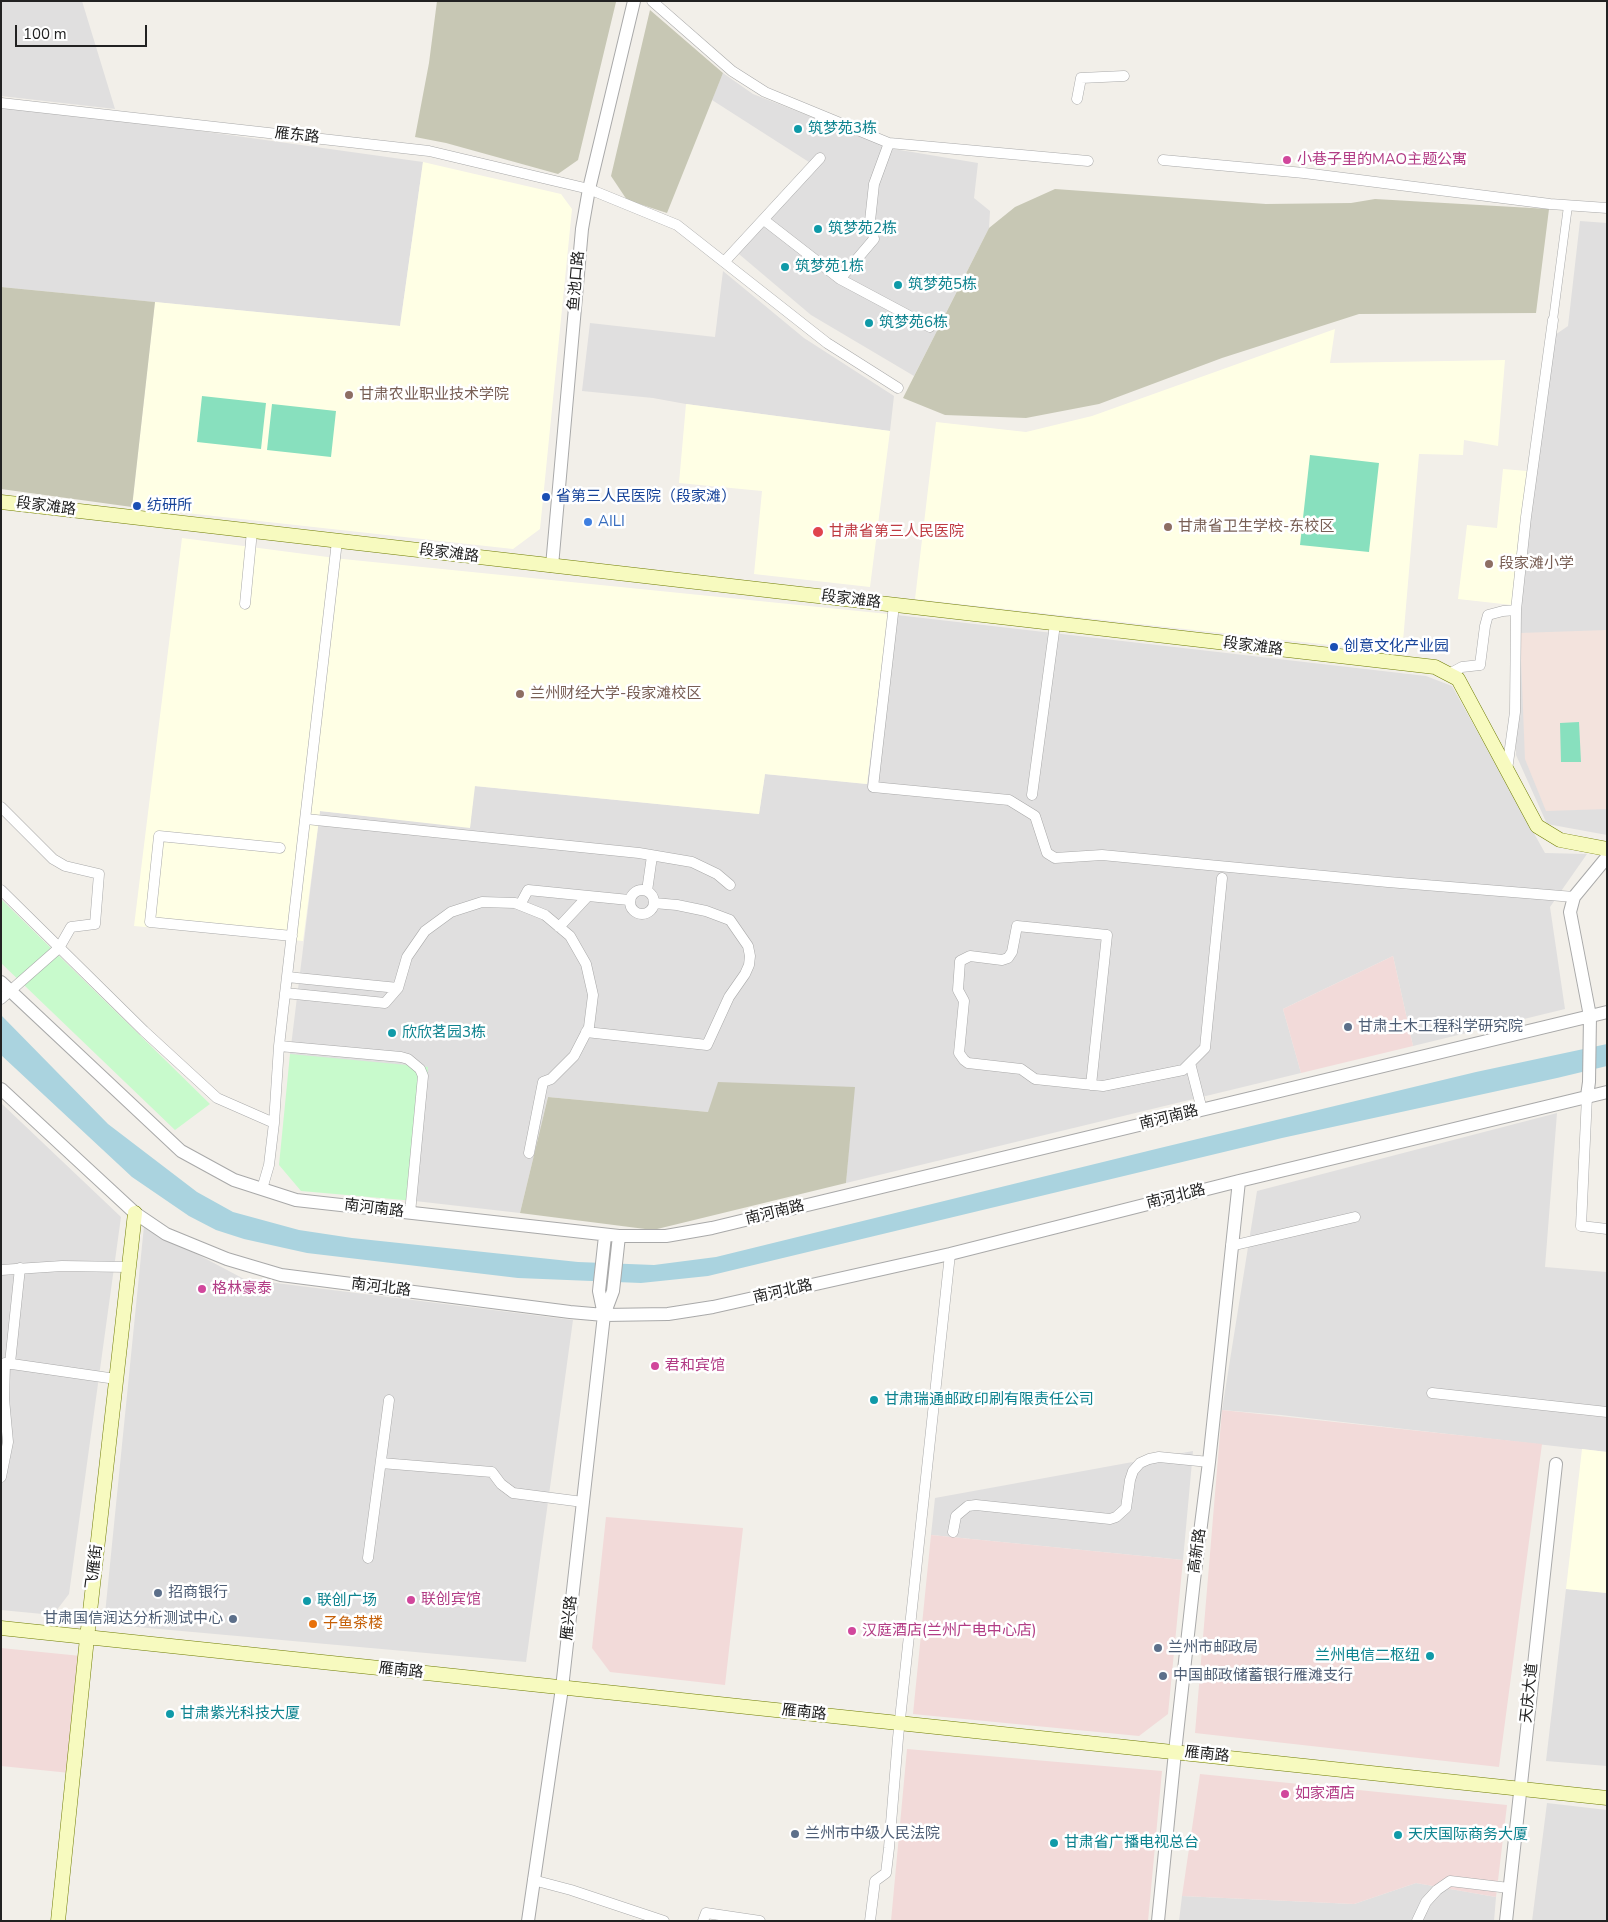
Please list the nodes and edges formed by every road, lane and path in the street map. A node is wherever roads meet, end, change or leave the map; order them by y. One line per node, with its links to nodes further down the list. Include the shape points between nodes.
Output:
1 (634, 1): 10 (street, 鱼池口路)
2 (652, 1): 6 (street, via 732,70 765,92)
3 (1124, 76): 4 (street, via 1081,78)
4 (1077, 99)
5 (1, 104): 10 (street, 雁东路, via 429,151)
6 (889, 143): 9 (street); 15 (street, via 874,184 870,221 874,239)
7 (820, 158): 13 (street)
8 (1163, 160): 11 (street, via 1304,173)
9 (1088, 162)
10 (589, 189): 14 (street, via 677,225); 22 (street, 鱼池口路, via 582,229)
11 (1568, 206): 12 (street); 16 (street)
12 (1607, 208)
13 (764, 220): 14 (street); 15 (street)
14 (726, 262): 18 (street, via 827,343)
15 (840, 279): 17 (street)
16 (1553, 320): 25 (street)
17 (930, 327)
18 (898, 388)
19 (1, 502): 20 (main road, 段家滩路)
20 (252, 531): 21 (main road, 段家滩路); 23 (street)
21 (337, 541): 22 (main road, 段家滩路); 31 (street)
22 (552, 566): 24 (main road, 段家滩路)
23 (245, 604)
24 (894, 605): 26 (main road, 段家滩路); 41 (street, via 874,787 1009,800 1035,816 1047,853 1055,858 1102,855)
25 (1516, 610): 27 (street, via 1488,615 1480,665 1462,666); 28 (street, via 1515,712)
26 (1055, 624): 27 (main road, 段家滩路, via 1435,668); 29 (street)
27 (1449, 674): 28 (main road, via 1458,678)
28 (1507, 770): 33 (main road, via 1537,826 1560,840)
29 (1032, 795)
30 (1, 807): 47 (street, via 54,859 65,866 99,874 95,924 71,927)
31 (306, 819): 34 (street); 46 (street)
32 (280, 848): 46 (street, via 159,836 150,922)
33 (1607, 849)
34 (652, 856): 37 (street, via 692,862 717,874); 39 (street)
35 (1607, 857): 41 (street)
36 (1222, 878): 56 (street, via 1206,1048)
37 (730, 885)
38 (1, 890): 47 (street)
39 (647, 891): 42 (street, via 636,891); 43 (street)
40 (588, 896): 42 (street); 44 (street, via 528,890); 45 (street)
41 (1574, 897): 53 (street, via 1570,912 1572,930)
42 (629, 900): 43 (street, via 631,908 640,914 648,912)
43 (654, 903): 54 (street, via 706,911 730,920 748,946 750,956 745,974 729,997 707,1045)
44 (520, 906): 45 (street, via 545,915); 49 (street, via 482,902 451,912 425,931 406,957)
45 (559, 927): 54 (street, via 570,936 586,964 593,995)
46 (292, 936): 48 (street)
47 (60, 948): 50 (street); 62 (street, via 217,1098)
48 (287, 977): 49 (street); 51 (street)
49 (398, 988): 51 (street, via 385,1003)
50 (4, 991): 65 (street, 南河南路, via 181,1151 234,1180)
51 (285, 993): 55 (street)
52 (1607, 1012): 53 (street, 南河南路)
53 (1590, 1016): 60 (street); 61 (street, 南河南路)
54 (586, 1032): 63 (street, via 574,1056 551,1079 543,1082)
55 (279, 1046): 62 (street); 67 (street, via 401,1057 420,1069 423,1076)
56 (1190, 1063): 57 (street, via 1183,1070 1103,1086); 61 (street)
57 (1091, 1084): 57 (street, via 1035,1079 1020,1069 964,1060 959,1048 964,1001 958,990 960,961 970,956 1008,958 1017,926 1107,935)
58 (1, 1089): 66 (street, 南河北路)
59 (1607, 1092): 60 (street, 南河北路)
60 (1587, 1096): 64 (street, 南河北路); 69 (street, via 1581,1226)
61 (1202, 1110): 71 (street, 南河南路, via 712,1228 666,1236)
62 (274, 1123): 65 (street, via 269,1165)
63 (529, 1152)
64 (1239, 1181): 72 (street, 高新路); 73 (street, 南河北路)
65 (262, 1189): 67 (street, 南河南路, via 296,1200)
66 (135, 1213): 74 (main road, 飞雁街); 77 (street, 南河北路, via 166,1234 227,1259 281,1275)
67 (410, 1213): 70 (street, 南河南路)
68 (1355, 1217): 72 (street)
69 (1607, 1229)
70 (605, 1236): 71 (street, 南河南路); 77 (street, via 599,1291)
71 (619, 1236): 77 (street, via 613,1291)
72 (1231, 1246): 83 (street, 高新路)
73 (950, 1254): 77 (street, 南河北路, via 713,1307 668,1314); 93 (street)
74 (129, 1267): 75 (street); 79 (main road, 飞雁街)
75 (20, 1268): 76 (street); 78 (street)
76 (1, 1270)
77 (604, 1315): 87 (street, 雁兴路)
78 (10, 1363): 79 (street); 86 (street, via 4,1363 8,1442)
79 (116, 1380): 91 (main road, 飞雁街)
80 (1432, 1393): 82 (street)
81 (389, 1400): 84 (street)
82 (1607, 1412)
83 (1210, 1462): 88 (street, via 1159,1457 1140,1463 1130,1480 1126,1508 1110,1519 976,1505 968,1506 956,1516); 94 (street, 高新路)
84 (381, 1463): 87 (street, via 492,1472 513,1493); 89 (street)
85 (1556, 1464): 95 (street, 天庆大道)
86 (1, 1477)
87 (583, 1502): 92 (street, 雁兴路)
88 (953, 1532)
89 (368, 1558)
90 (1, 1628): 91 (main road, 雁南路)
91 (86, 1638): 92 (main road, 雁南路); 99 (main road, 飞雁街)
92 (562, 1688): 93 (main road, 雁南路); 97 (street, 雁兴路)
93 (900, 1723): 94 (main road, 雁南路); 104 (street, via 886,1873 875,1881)
94 (1174, 1752): 95 (main road, 雁南路); 105 (street, 高新路)
95 (1520, 1789): 96 (main road, 雁南路); 98 (street, 天庆大道)
96 (1607, 1798)
97 (533, 1880): 100 (street, 雁兴路); 101 (street)
98 (1509, 1888): 106 (street, via 1450,1881 1426,1902); 107 (street, 天庆大道)
99 (58, 1921)
100 (528, 1921)
101 (664, 1921)
102 (703, 1921): 103 (street, via 706,1913)
103 (760, 1921)
104 (870, 1921)
105 (1158, 1921)
106 (1417, 1921)
107 (1506, 1921)

